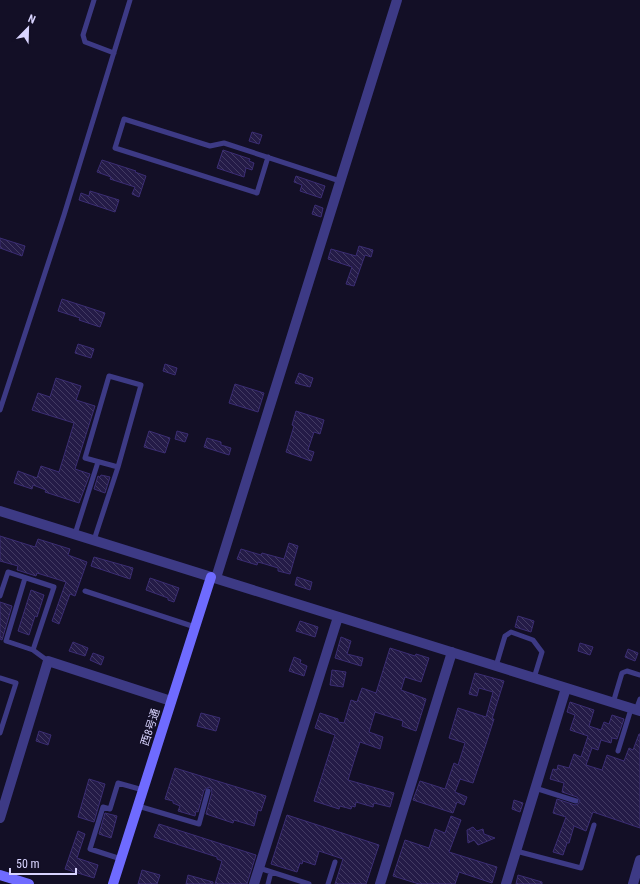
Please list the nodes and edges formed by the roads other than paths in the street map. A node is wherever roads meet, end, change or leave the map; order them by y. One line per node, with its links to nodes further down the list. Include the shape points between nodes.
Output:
1 (94, 0): 4 (lane, via 83,35 85,42)
2 (130, 0): 4 (lane)
3 (397, 0): 6 (street)
4 (114, 53): 7 (lane)
5 (268, 157): 5 (lane, via 257,193 115,148 124,119 210,146 224,143); 6 (lane)
6 (340, 180): 14 (street)
7 (0, 410)
8 (98, 462): 9 (lane); 9 (lane, via 85,458 109,376 141,385); 11 (lane)
9 (118, 468): 12 (lane)
10 (0, 511): 11 (street)
11 (75, 534): 12 (street)
12 (94, 540): 14 (street)
13 (25, 578): 16 (lane, via 8,572); 19 (lane, via 6,641); 19 (lane, via 54,586)
14 (213, 578): 17 (street); 18 (street, 西8号通)
15 (85, 591): 18 (lane)
16 (0, 596)
17 (338, 617): 20 (street); 44 (street)
18 (195, 627): 28 (street, 西8号通)
19 (33, 650): 21 (lane)
20 (452, 652): 22 (street); 53 (street)
21 (48, 661): 28 (street); 38 (street, via 6,791)
22 (496, 666): 25 (street); 25 (lane, via 505,636 511,632 533,640 542,652)
23 (640, 675): 29 (lane, via 627,671 622,673)
24 (0, 678): 31 (lane, via 16,683)
25 (534, 678): 26 (street)
26 (566, 688): 29 (street); 33 (street)
27 (640, 699): 30 (lane)
28 (171, 701): 34 (street, 西8号通)
29 (613, 703): 30 (street)
30 (636, 710): 32 (lane)
31 (0, 733)
32 (618, 751)
33 (535, 788): 36 (lane); 40 (street)
34 (143, 790): 37 (street, 西8号通); 41 (lane, via 118,783 110,809 103,807 90,849)
35 (208, 791): 37 (lane, via 199,824)
36 (576, 801)
37 (138, 806): 41 (street, 西8号通)
38 (0, 818)
39 (594, 825): 40 (lane, via 581,868)
40 (516, 851): 54 (street)
41 (121, 859): 48 (street, 西8号通)
42 (640, 860): 55 (street)
43 (335, 862): 52 (lane)
44 (259, 868): 45 (lane); 49 (street)
45 (272, 872): 50 (lane); 51 (lane)
46 (0, 875): 47 (street)
47 (29, 884)
48 (113, 884)
49 (254, 884)
50 (268, 884)
51 (309, 884)
52 (328, 884)
53 (380, 884)
54 (506, 884)
55 (633, 884)

